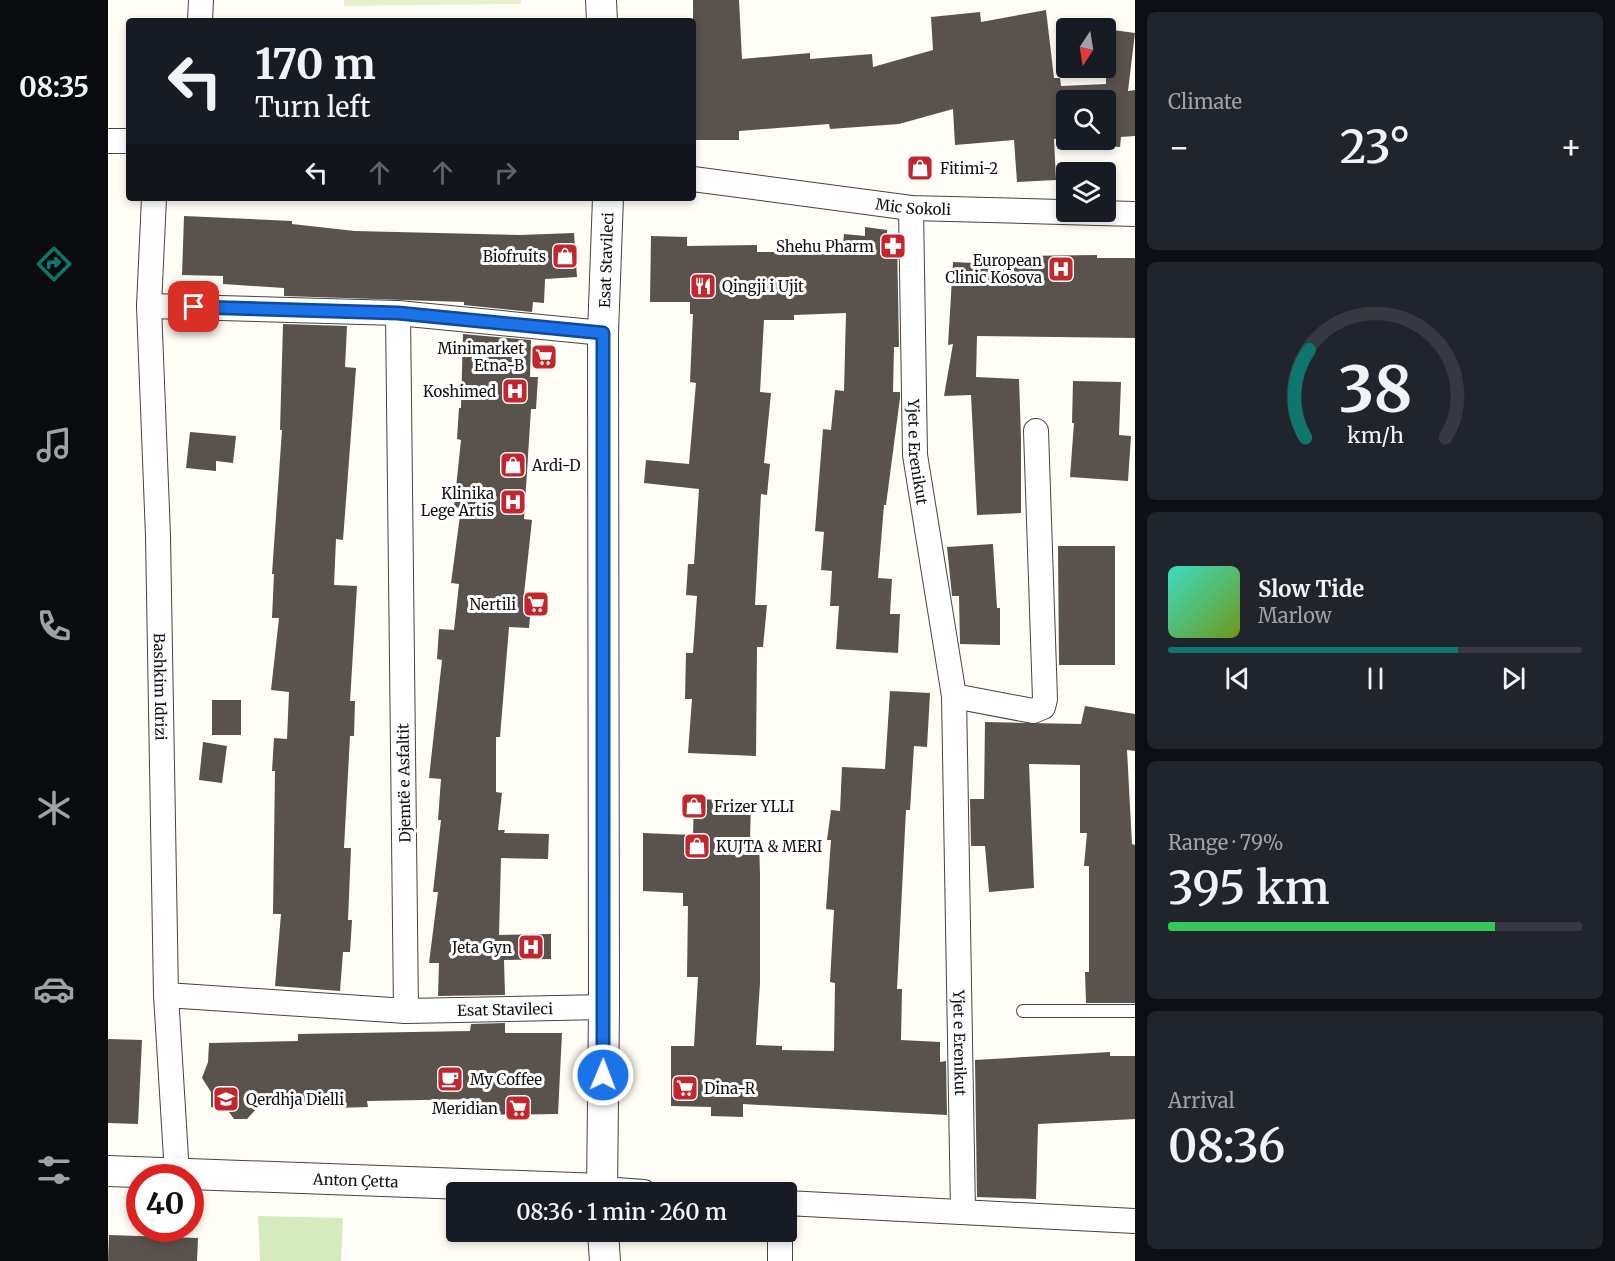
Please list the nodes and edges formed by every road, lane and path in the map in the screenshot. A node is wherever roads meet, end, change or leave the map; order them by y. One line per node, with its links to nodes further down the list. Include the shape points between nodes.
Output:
1 (201, 0): 3 (street)
2 (601, 0): 4 (street)
3 (200, 18)
4 (602, 18)
5 (108, 141): 6 (street)
6 (126, 141)
7 (696, 179): 10 (street, Mic Sokoli)
8 (154, 201): 12 (street, Bashkim Idrizi)
9 (608, 201): 14 (street, Esat Stavileci)
10 (911, 208): 11 (street, Mic Sokoli); 16 (street, Yjet e Erenikut, via 915,455)
11 (1135, 214)
12 (149, 306): 13 (street); 17 (street, Bashkim Idrizi, via 158,536)
13 (398, 313): 14 (street); 19 (street, Djemtë e Asfaltit)
14 (603, 333): 18 (street, Esat Stavileci)
15 (1036, 431): 16 (street, via 1043,707 1033,711)
16 (954, 696): 29 (street, Yjet e Erenikut)
17 (165, 995): 19 (street); 22 (street, Bashkim Idrizi)
18 (604, 1007): 19 (street, Esat Stavileci); 26 (street, Esat Stavileci)
19 (406, 1011)
20 (1023, 1011): 21 (lane)
21 (1135, 1011)
22 (176, 1164)
23 (108, 1171): 24 (street, Anton Çetta)
24 (126, 1172)
25 (204, 1175): 27 (street, Anton Çetta)
26 (602, 1182)
27 (446, 1185)
28 (797, 1204): 29 (street)
29 (963, 1212): 30 (street)
30 (1135, 1221)
31 (603, 1242): 33 (street)
32 (780, 1242): 34 (street)
33 (604, 1261)
34 (780, 1261)

